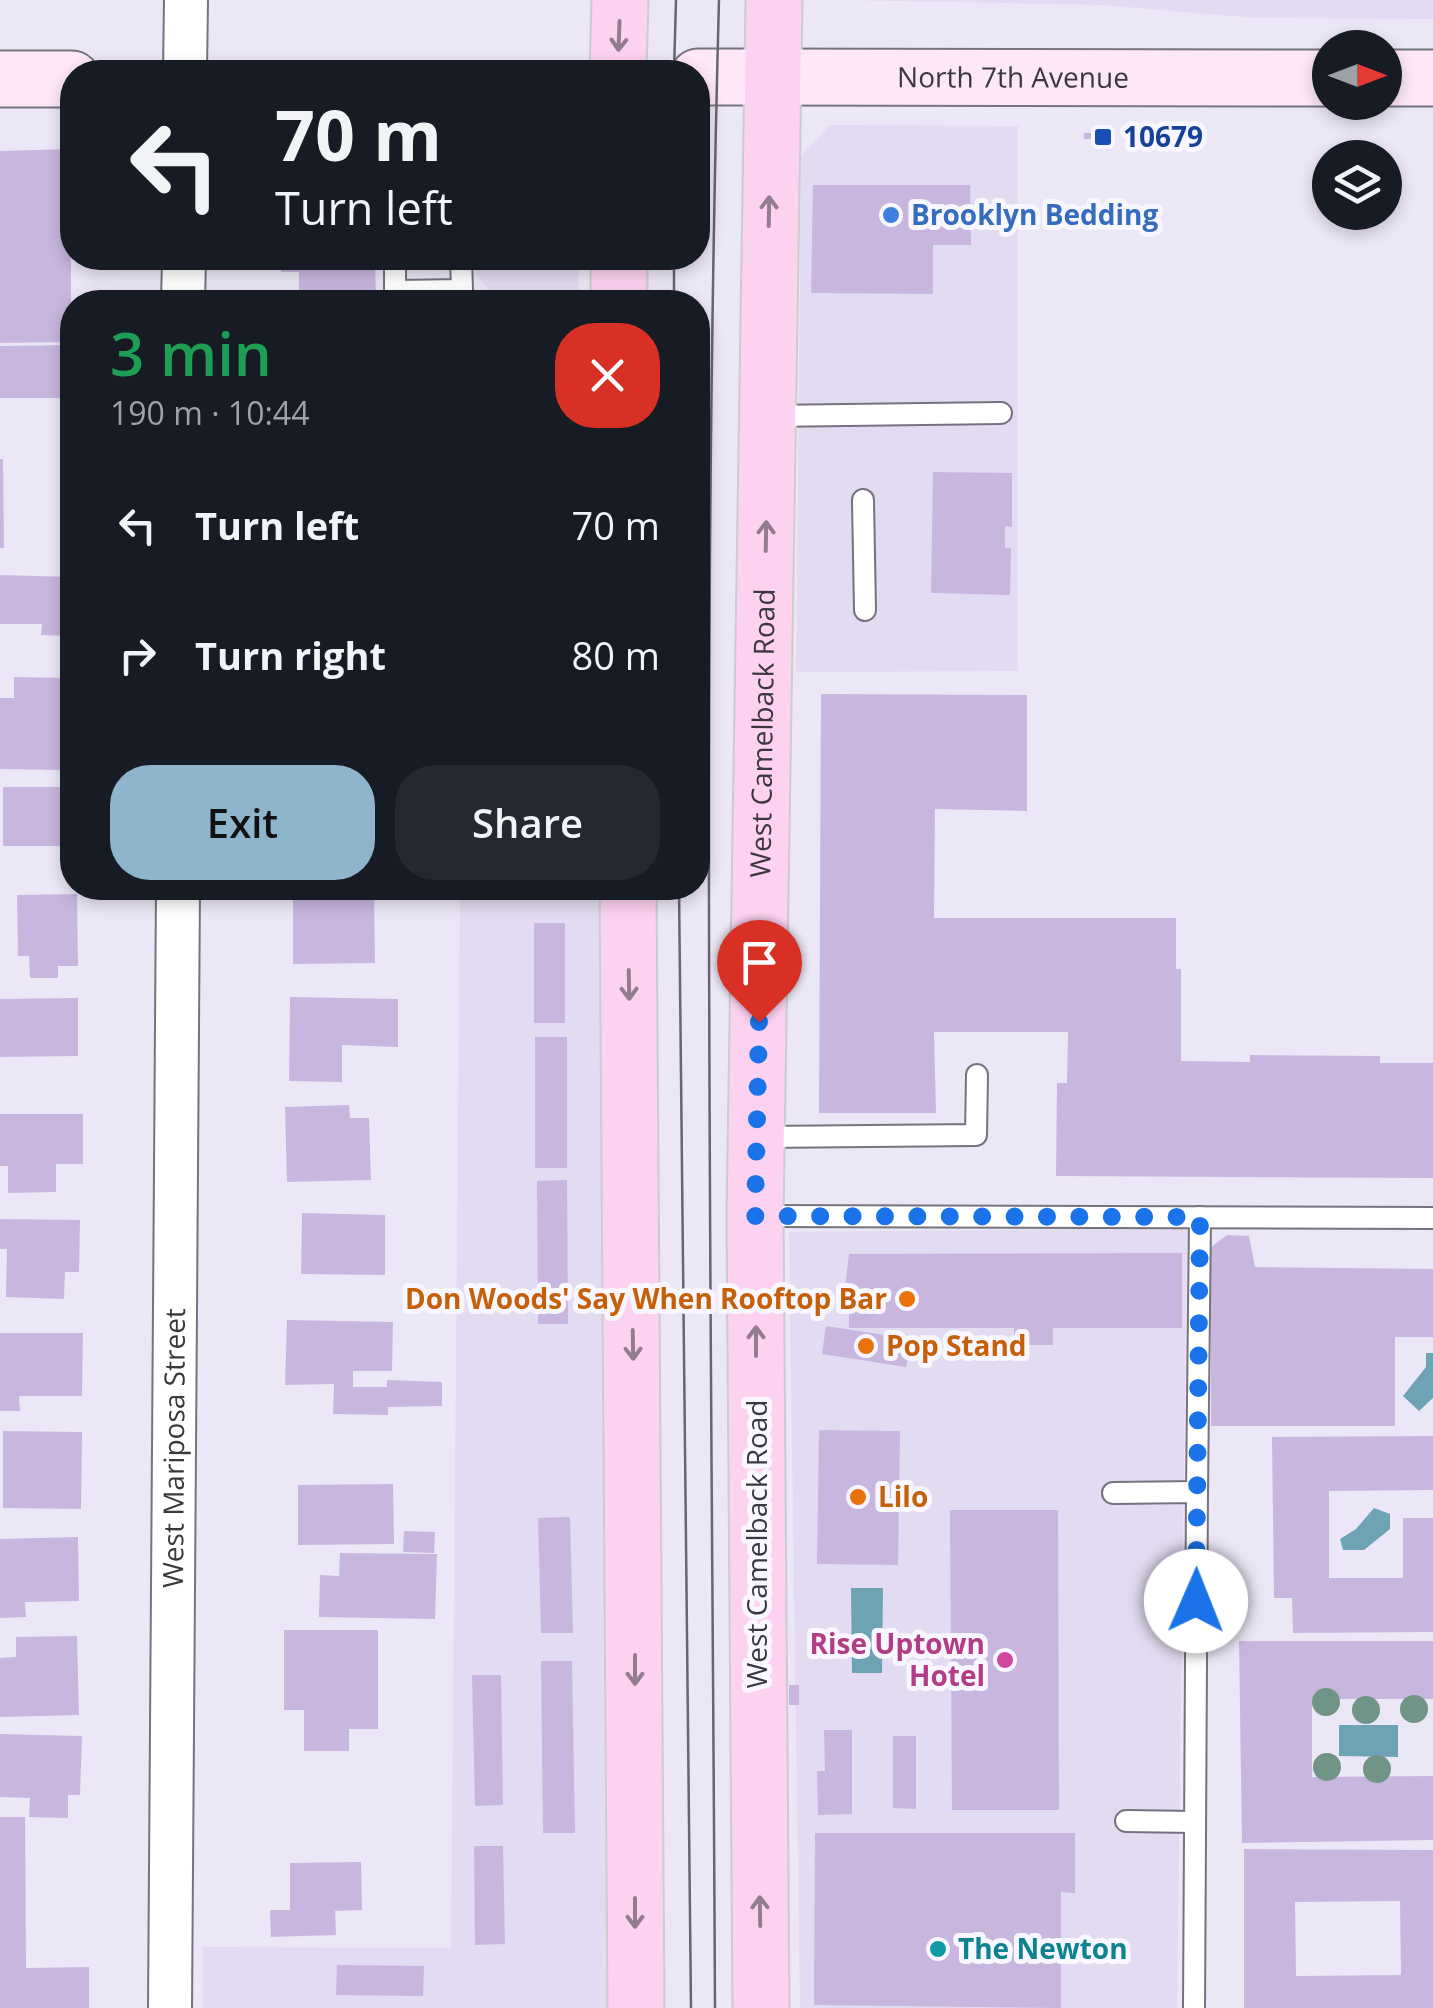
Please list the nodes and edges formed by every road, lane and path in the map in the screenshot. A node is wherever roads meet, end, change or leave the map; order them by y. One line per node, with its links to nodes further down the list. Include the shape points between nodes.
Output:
1 (186, 0): 4 (street)
2 (620, 0): 5 (main road, one-way to 5)
3 (774, 0): 6 (main road, West Camelback Road)
4 (185, 60)
5 (618, 60)
6 (770, 77): 7 (main road, North 7th Avenue); 8 (main road, North 7th Avenue); 16 (main road, West Camelback Road, one-way to 6)
7 (710, 78)
8 (1312, 78)
9 (1402, 78): 10 (main road)
10 (1433, 78)
11 (0, 79): 12 (main road)
12 (60, 79)
13 (412, 290): 14 (lane)
14 (462, 290)
15 (1000, 413): 16 (lane)
16 (767, 416): 22 (main road, West Camelback Road, one-way to 16)
17 (864, 500): 18 (lane)
18 (865, 610)
19 (178, 900): 30 (street, West Mariposa Street)
20 (628, 900): 31 (main road, one-way to 31)
21 (977, 1075): 22 (lane, via 976,1135)
22 (757, 1137): 23 (main road, West Camelback Road)
23 (755, 1216): 24 (lane); 32 (main road, West Camelback Road, one-way to 23)
24 (1200, 1217): 25 (lane); 26 (lane)
25 (1433, 1218)
26 (1197, 1492): 27 (lane); 29 (lane)
27 (1113, 1493)
28 (1126, 1821): 29 (lane)
29 (1195, 1822): 33 (lane)
30 (170, 2008)
31 (636, 2008)
32 (761, 2008)
33 (1194, 2008)

